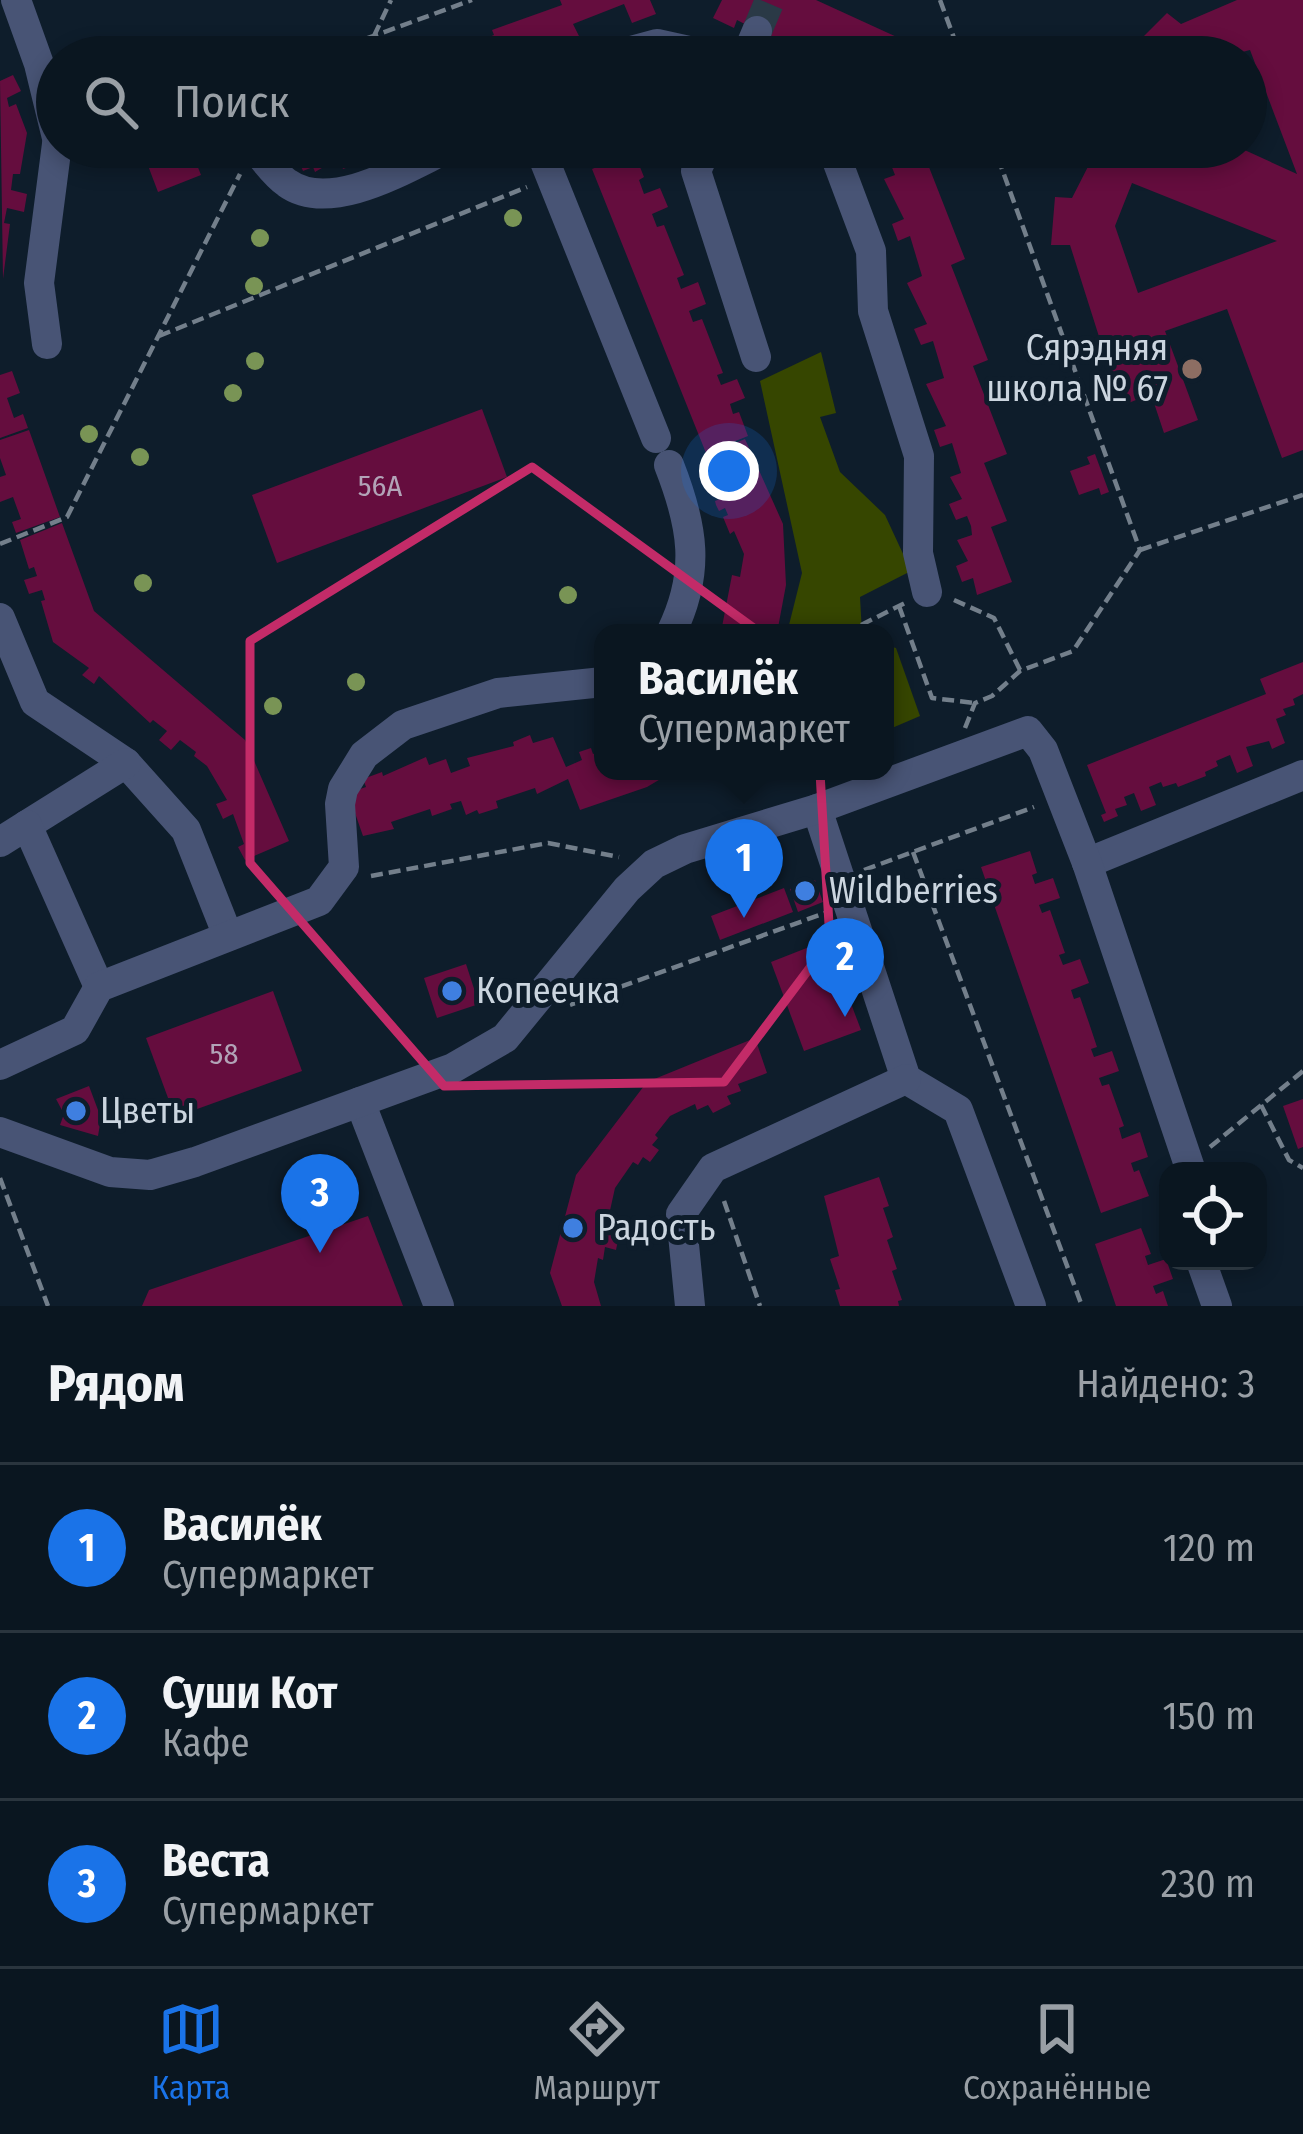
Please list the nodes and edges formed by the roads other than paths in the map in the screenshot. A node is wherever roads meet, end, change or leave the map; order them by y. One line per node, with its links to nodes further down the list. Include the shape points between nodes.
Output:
1 (16, 0): 2 (lane)
2 (36, 56)
3 (54, 168): 9 (lane, via 39,284)
4 (263, 168): 5 (lane, via 298,189 326,192 353,191)
5 (404, 168)
6 (547, 168): 13 (lane, via 685,505 689,585)
7 (697, 168): 10 (lane)
8 (840, 168): 11 (lane, via 871,250 873,311 919,456)
9 (46, 344)
10 (756, 357)
11 (913, 599)
12 (0, 618): 15 (lane, via 35,702)
13 (674, 624)
14 (594, 683): 21 (lane, via 466,701 380,741 343,789 346,853 334,886 302,911)
15 (126, 763): 18 (lane); 21 (lane, via 186,830)
16 (1303, 775): 20 (lane)
17 (818, 809): 20 (lane, via 1028,731); 24 (lane); 25 (lane, via 654,865 505,1038 453,1068)
18 (27, 826): 19 (lane); 22 (lane)
19 (0, 842)
20 (1087, 863): 27 (lane)
21 (229, 936): 22 (lane)
22 (99, 987): 23 (lane, via 74,1030)
23 (0, 1065)
24 (906, 1079): 30 (lane, via 712,1168 681,1214); 31 (lane, via 958,1110)
25 (360, 1102): 26 (lane, via 170,1171 132,1176); 29 (lane)
26 (0, 1132)
27 (1189, 1162)
28 (1204, 1270): 32 (lane)
29 (439, 1306)
30 (689, 1306)
31 (1030, 1306)
32 (1217, 1306)

